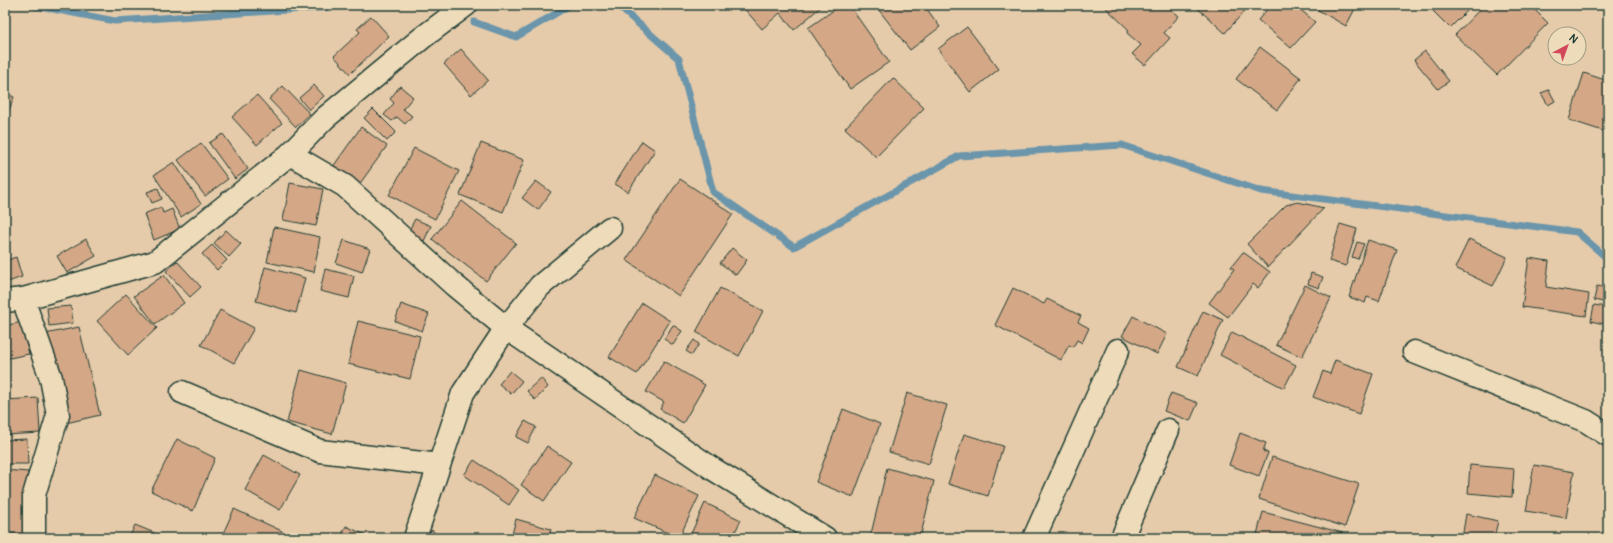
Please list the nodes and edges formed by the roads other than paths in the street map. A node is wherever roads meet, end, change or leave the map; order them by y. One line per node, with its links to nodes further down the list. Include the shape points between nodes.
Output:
1 (466, 5): 2 (street, via 325,118)
2 (290, 154): 4 (street, via 155,262); 5 (street, via 345,186 454,285)
3 (610, 228): 5 (street, via 540,286)
4 (14, 300): 12 (street, via 51,378 58,415 34,495)
5 (506, 328): 11 (street, via 463,393); 14 (street, via 713,469)
6 (1118, 350): 15 (street)
7 (1414, 352): 10 (street, via 1586,421)
8 (182, 392): 11 (street, via 320,451)
9 (1168, 430): 16 (street)
10 (1608, 435)
11 (439, 465): 13 (street)
12 (34, 538)
13 (414, 538)
14 (825, 538)
15 (1034, 538)
16 (1122, 538)

